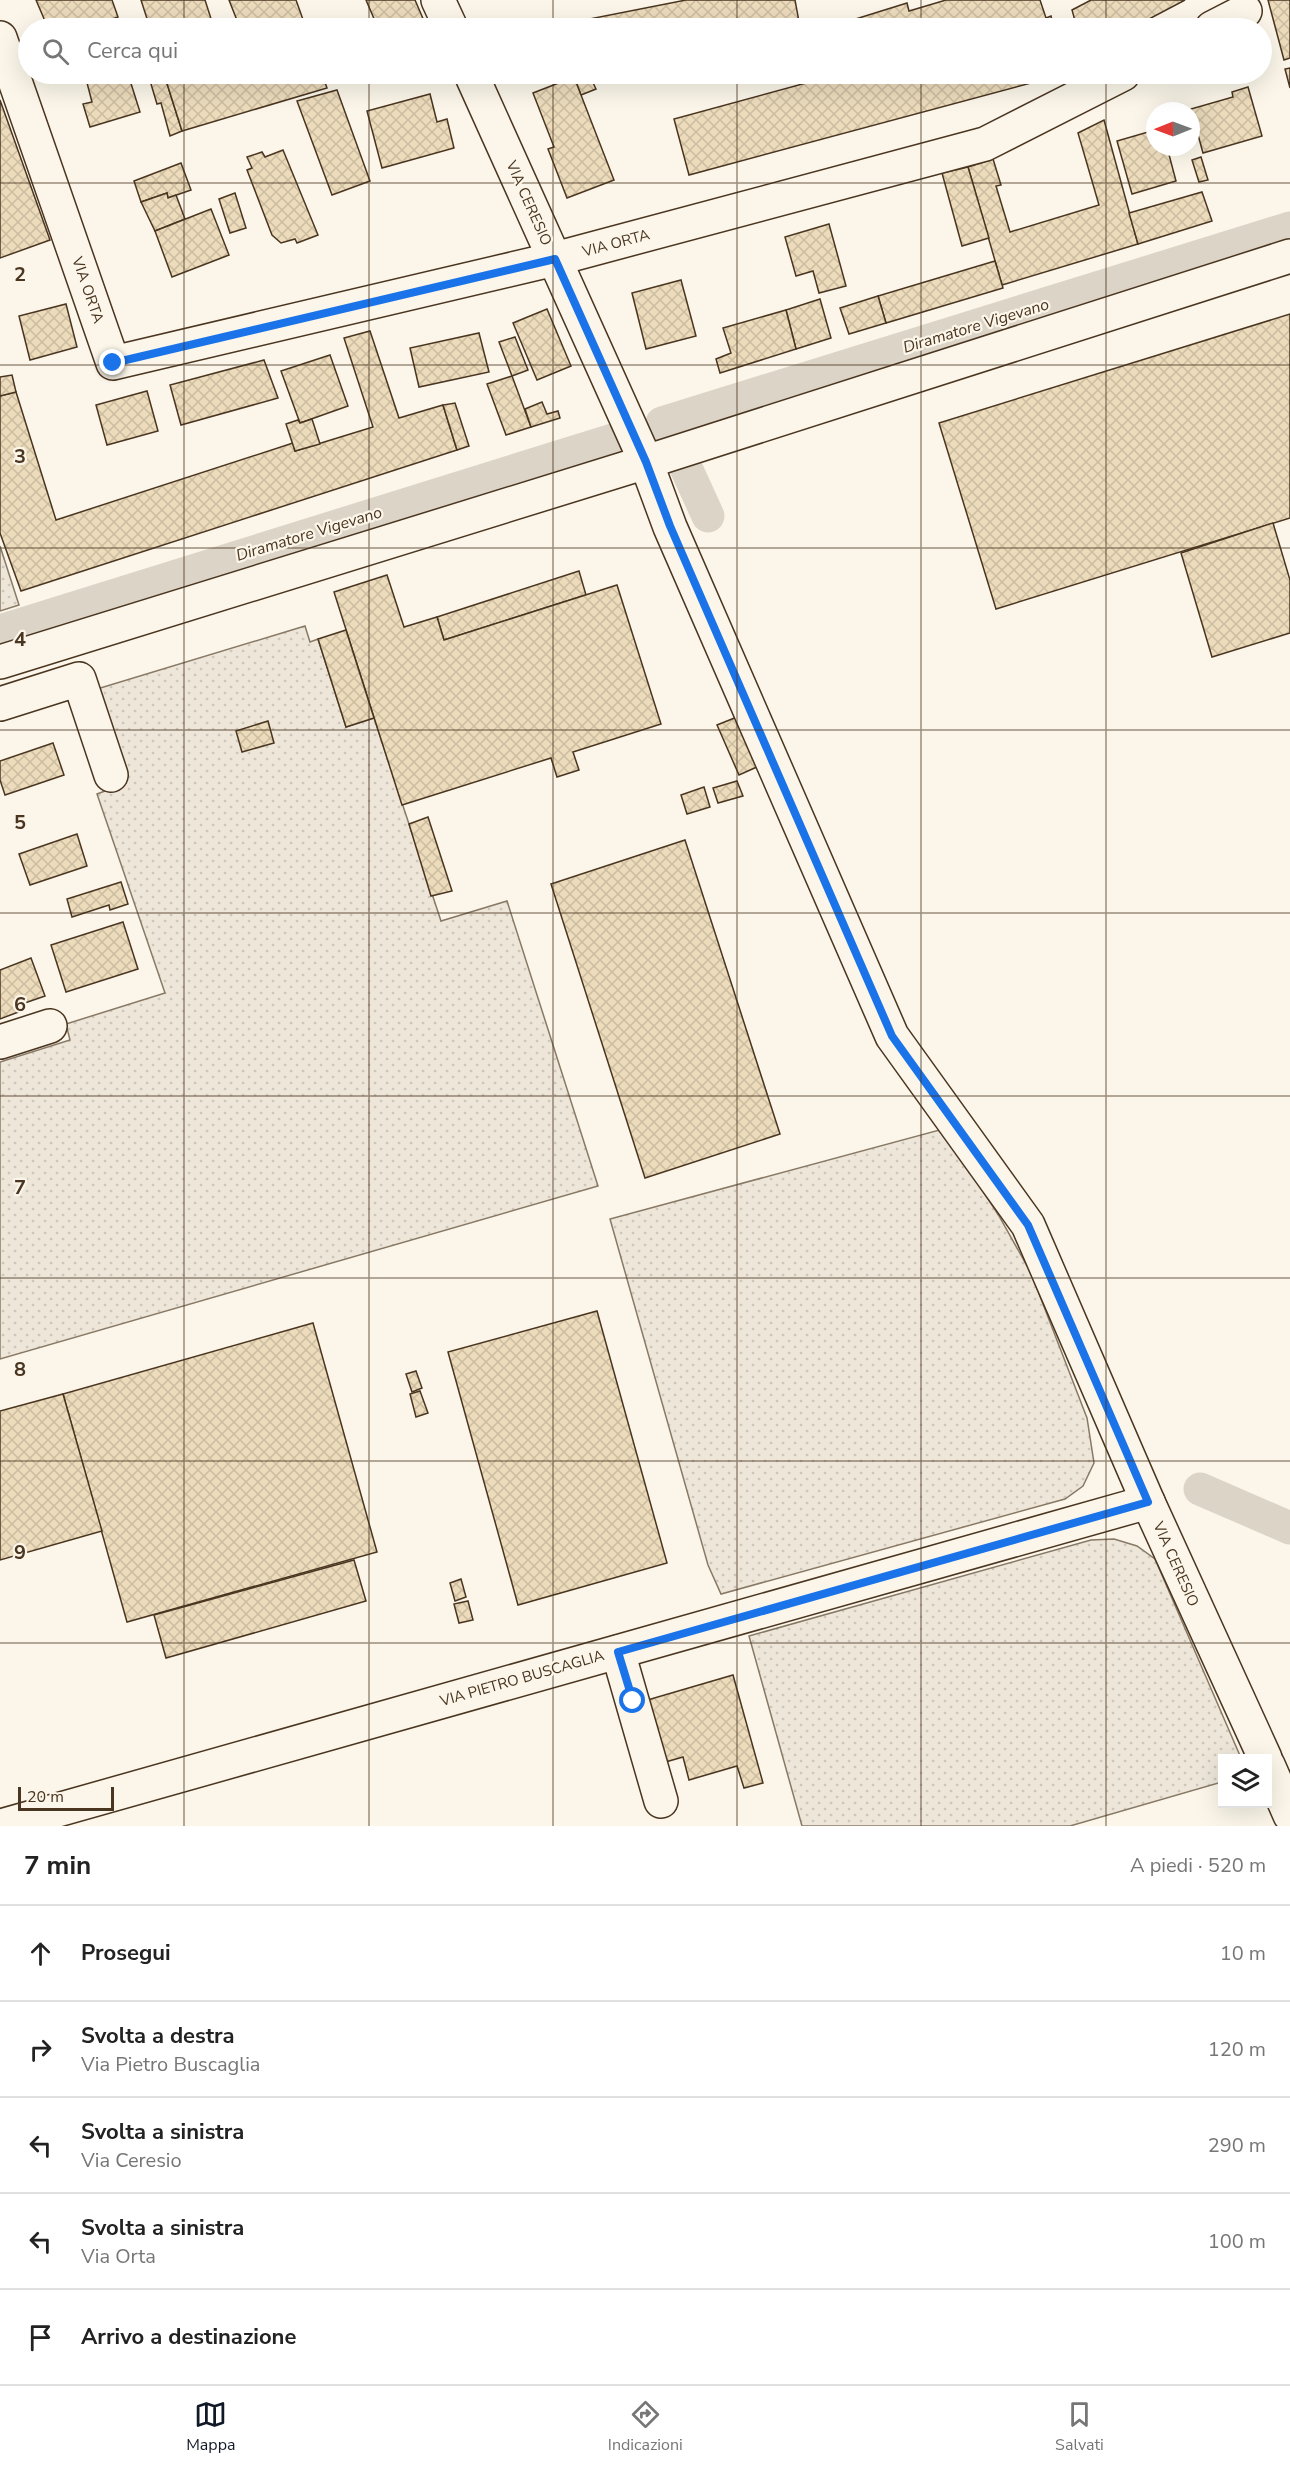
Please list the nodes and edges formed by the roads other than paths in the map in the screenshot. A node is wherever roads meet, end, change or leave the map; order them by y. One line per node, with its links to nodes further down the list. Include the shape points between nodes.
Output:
1 (438, 0): 3 (street)
2 (1245, 12): 4 (street)
3 (446, 18)
4 (1233, 18)
5 (0, 38): 9 (street, VIA ORTA, via 113,363)
6 (476, 84): 9 (street, VIA CERESIO)
7 (1103, 84): 9 (street, VIA ORTA, via 985,144)
8 (1290, 256): 10 (street)
9 (555, 259): 10 (street, VIA CERESIO)
10 (654, 459): 11 (street); 16 (street, VIA CERESIO, via 670,526 892,1036 1028,1225)
11 (0, 662)
12 (0, 704): 13 (street, via 79,679)
13 (111, 776)
14 (50, 1026): 15 (street)
15 (0, 1042)
16 (1148, 1502): 17 (street, VIA PIETRO BUSCAGLIA); 18 (street, VIA CERESIO)
17 (618, 1652): 20 (street); 22 (street, VIA PIETRO BUSCAGLIA)
18 (1262, 1754)
19 (1272, 1774): 21 (street)
20 (661, 1801)
21 (1290, 1815)
22 (1, 1826)

